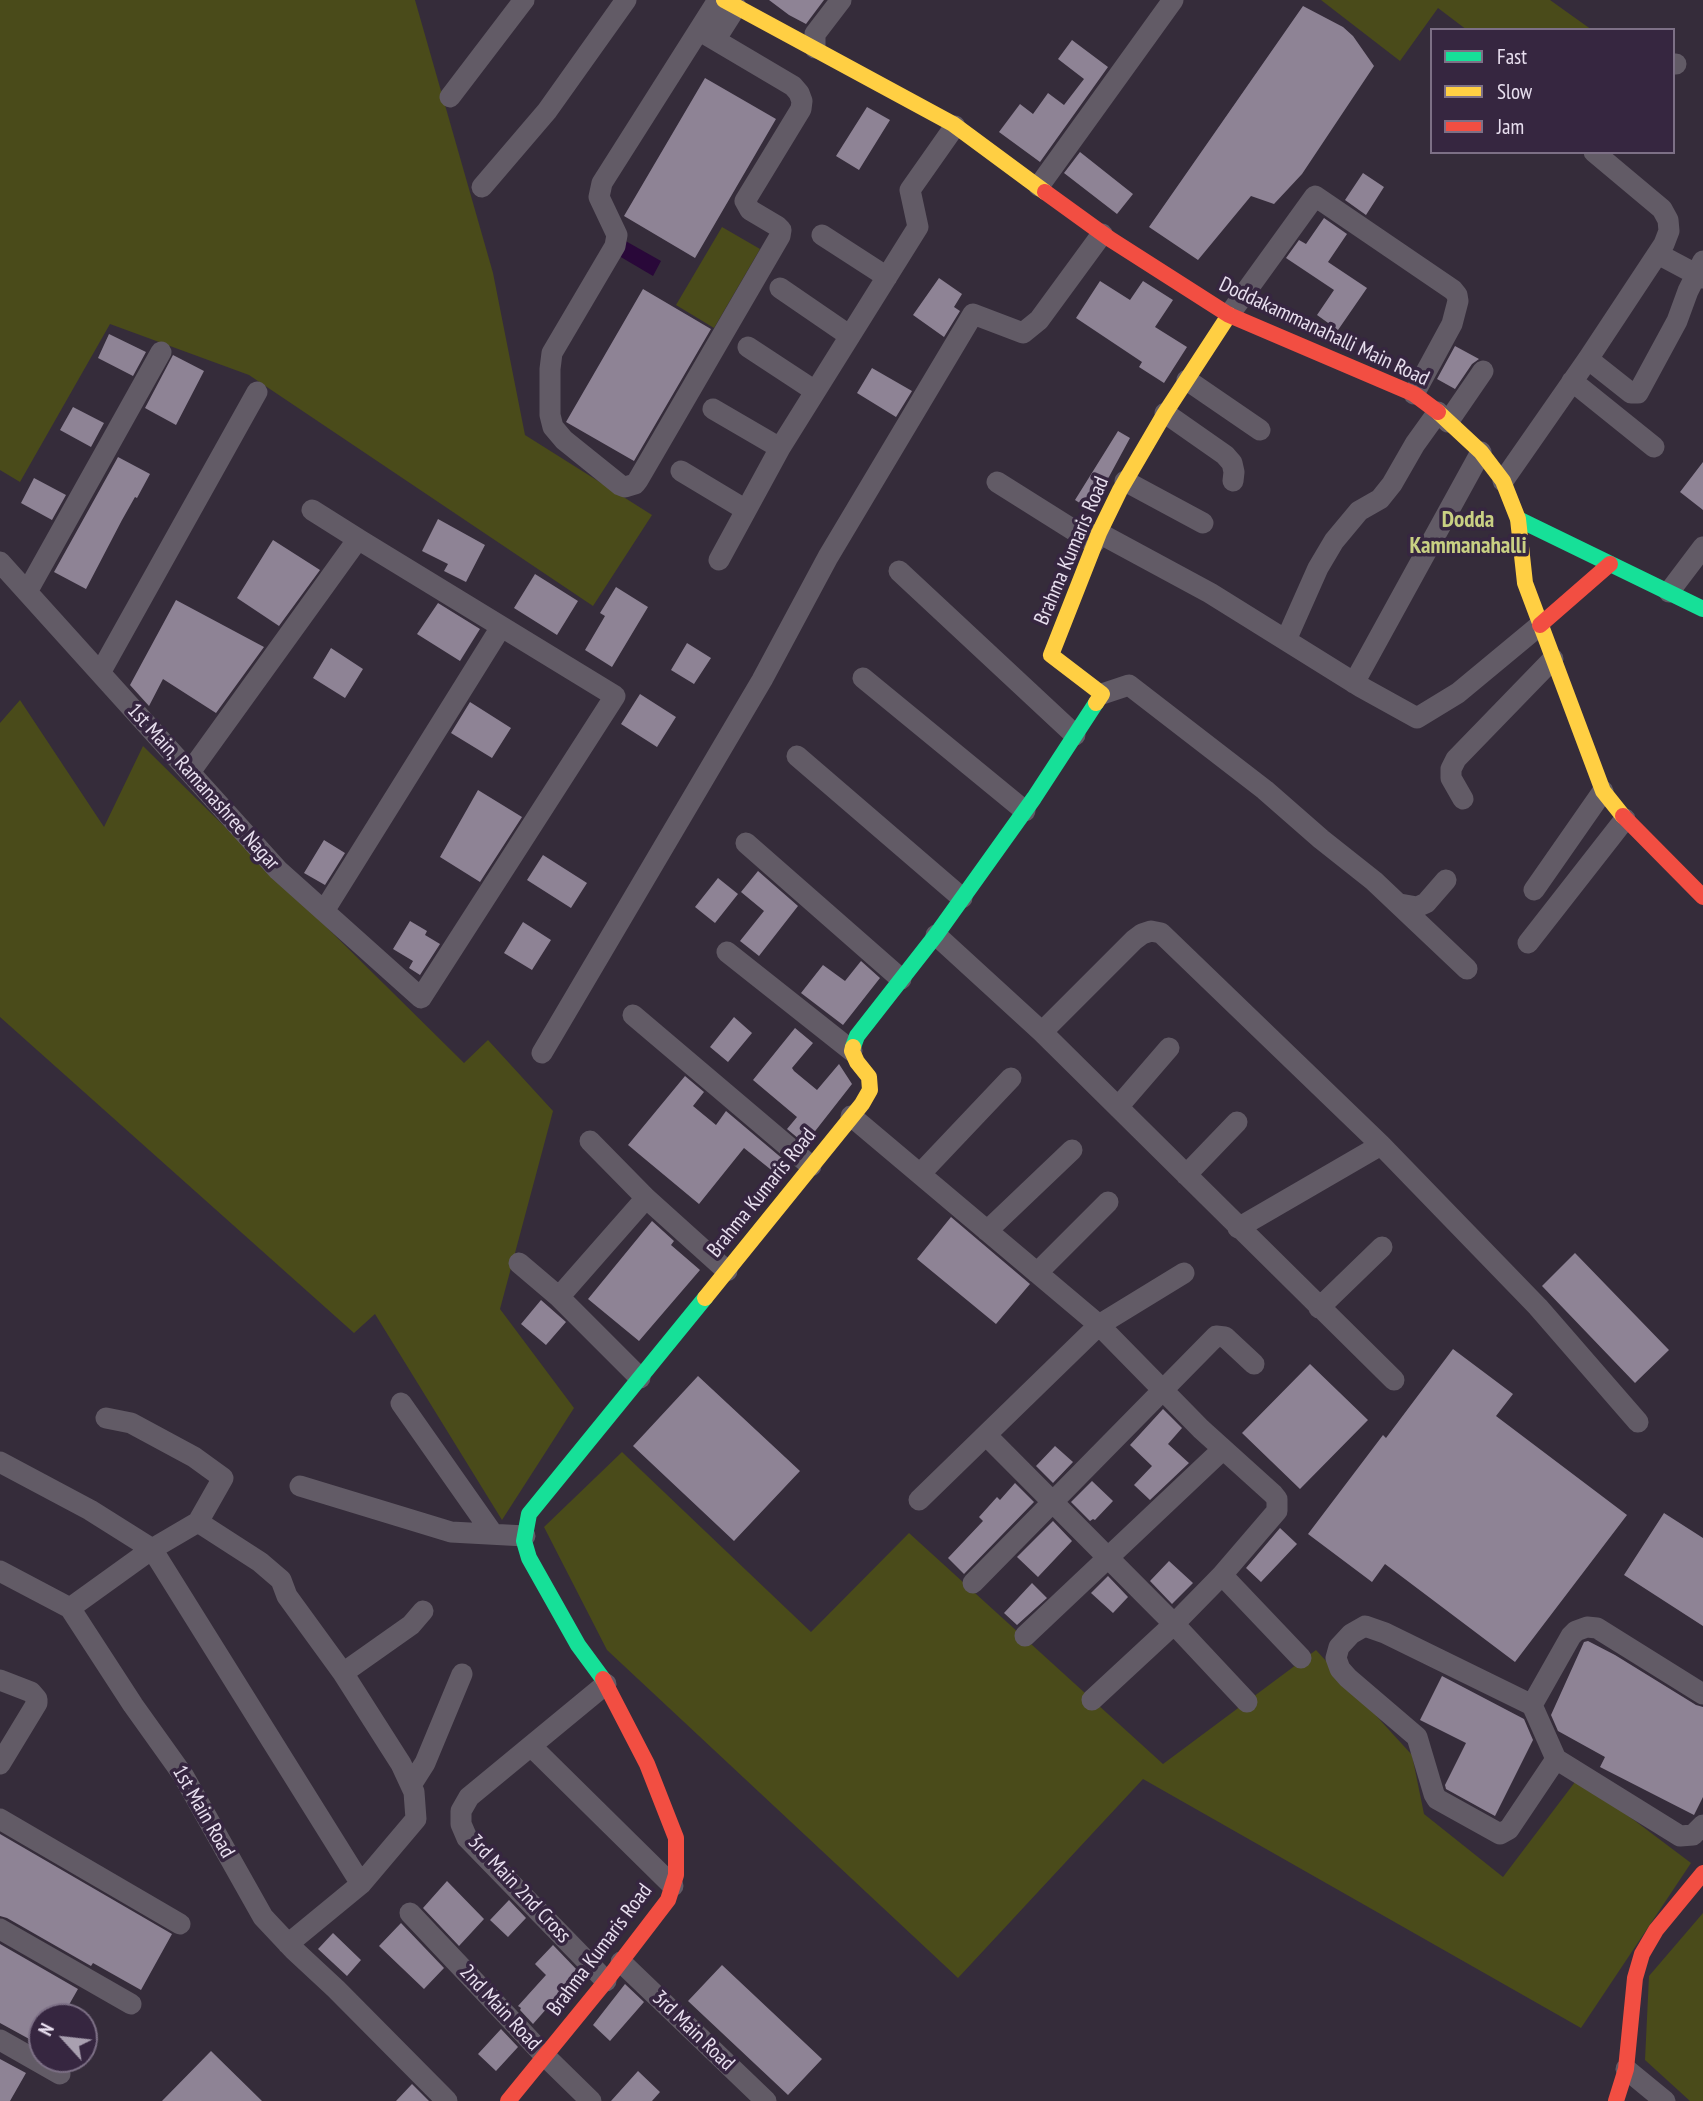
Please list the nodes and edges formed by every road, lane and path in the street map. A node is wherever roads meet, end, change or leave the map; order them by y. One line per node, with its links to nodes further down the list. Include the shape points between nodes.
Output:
1 (524, 0): 8 (street)
2 (626, 0): 12 (street, via 547,111)
3 (841, 0): 7 (street, via 815,34)
4 (1173, 0): 11 (street)
5 (729, 2): 6 (street); 7 (street, Doddakammanahalli Main Road)
6 (708, 35): 6 (street, via 793,86 802,101 745,201 750,210 777,226 780,236 638,480 625,487 553,427 552,353 615,246 617,235 599,197 601,183)
7 (814, 48): 9 (street, Doddakammanahalli Main Road)
8 (450, 97)
9 (955, 125): 11 (street, Doddakammanahalli Main Road); 17 (street, via 910,190 918,227)
10 (1596, 154): 15 (street, via 1662,209 1669,231)
11 (1039, 186): 13 (street, Doddakammanahalli Main Road)
12 (482, 187)
13 (1102, 234): 19 (street, Doddakammanahalli Main Road); 87 (street, via 1039,320 1023,333 973,314)
14 (822, 235): 17 (street)
15 (1658, 254): 16 (street); 23 (street)
16 (1701, 271): 23 (street, via 1638,393 1631,393)
17 (887, 277): 20 (street)
18 (780, 288): 20 (street)
19 (1229, 315): 25 (street, Brahma Kumaris Road); 29 (street, Doddakammanahalli Main Road); 29 (street, via 1315,196 1457,295 1452,324)
20 (850, 336): 27 (street)
21 (748, 347): 27 (street)
22 (161, 352): 53 (street)
23 (1588, 359): 26 (street)
24 (1483, 371): 32 (street)
25 (1187, 380): 31 (street, Brahma Kumaris Road); 33 (street)
26 (1572, 381): 34 (street); 40 (street)
27 (815, 391): 35 (street)
28 (257, 392): 60 (street)
29 (1414, 394): 32 (street, Doddakammanahalli Main Road)
30 (713, 409): 35 (street)
31 (1166, 413): 38 (street, Brahma Kumaris Road); 39 (street, via 1225,455 1232,463)
32 (1443, 417): 36 (street, Doddakammanahalli Main Road); 58 (street, via 1415,444 1380,499 1359,511 1334,541)
33 (1261, 430)
34 (1654, 447)
35 (780, 448): 43 (street)
36 (1481, 452): 40 (street, Doddakammanahalli Main Road); 62 (street)
37 (681, 471): 43 (street)
38 (1125, 481): 45 (street); 46 (street, Brahma Kumaris Road)
39 (1233, 481)
40 (1503, 481): 44 (street, Doddakammanahalli Main Road)
41 (997, 482): 46 (street)
42 (312, 510): 47 (street)
43 (746, 510): 49 (street)
44 (1518, 519): 51 (street); 56 (street, Doddakammanahalli Main Road, via 1525,583)
45 (1203, 523)
46 (1096, 538): 58 (street, via 1210,593); 63 (street, Brahma Kumaris Road, via 1051,654)
47 (358, 539): 57 (street); 66 (street)
48 (1703, 547): 54 (street)
49 (719, 560)
50 (0, 562): 53 (street, 1st Main, Ramanashree Nagar)
51 (1610, 564): 54 (street); 56 (street)
52 (899, 571): 64 (street)
53 (27, 592): 60 (street, 1st Main, Ramanashree Nagar)
54 (1669, 592): 55 (street)
55 (1703, 609)
56 (1540, 625): 59 (street, Doddakammanahalli Main Road); 62 (street, via 1458,693 1418,718)
57 (501, 627): 77 (street); 77 (street, 1st Main, Ramanashree Nagar, via 615,696 421,998)
58 (1286, 640): 62 (street)
59 (1553, 659): 67 (street, Doddakammanahalli Main Road); 68 (street, via 1456,758 1451,778)
60 (100, 673): 66 (street, 1st Main, Ramanashree Nagar)
61 (863, 678): 69 (street)
62 (1354, 683)
63 (1102, 694): 64 (street); 76 (street, via 1129,685 1265,790)
64 (1076, 735): 69 (street)
65 (797, 756): 75 (street)
66 (190, 772): 77 (street, 1st Main, Ramanashree Nagar, via 278,870)
67 (1603, 791): 70 (street, Doddakammanahalli Main Road); 73 (street)
68 (1463, 799)
69 (1025, 811): 75 (street)
70 (1625, 819): 74 (street, Doddakammanahalli Main Road); 79 (street)
71 (746, 843): 82 (street)
72 (1446, 880): 76 (street, via 1426,903 1417,907)
73 (1534, 890)
74 (1703, 897)
75 (962, 898): 78 (street)
76 (1400, 904): 81 (street)
77 (324, 911)
78 (936, 935): 82 (street); 84 (street)
79 (1528, 943)
80 (727, 952): 86 (street)
81 (1467, 969)
82 (901, 979): 86 (street, via 857,1036)
83 (632, 1015): 95 (street)
84 (1042, 1032): 89 (street); 93 (street, via 1134,940 1151,931 1161,933)
85 (1170, 1048): 89 (street)
86 (852, 1051): 90 (street, Brahma Kumaris Road, via 869,1077 870,1090)
87 (541, 1053)
88 (1011, 1078): 96 (street)
89 (1118, 1107): 97 (street)
90 (851, 1116): 95 (street, Brahma Kumaris Road); 96 (street)
91 (1237, 1122): 97 (street)
92 (590, 1141): 98 (street)
93 (1381, 1145): 100 (street); 116 (street, via 1538,1307)
94 (1072, 1150): 101 (street)
95 (811, 1166): 104 (street, Brahma Kumaris Road)
96 (920, 1174): 101 (street)
97 (1186, 1175): 100 (street)
98 (646, 1198): 104 (street); 107 (street)
99 (1108, 1202): 105 (street)
100 (1238, 1228): 108 (street)
101 (987, 1231): 105 (street)
102 (1382, 1247): 108 (street)
103 (519, 1263): 107 (street)
104 (727, 1271): 111 (street, Brahma Kumaris Road)
105 (1037, 1273): 109 (street)
106 (1184, 1273): 109 (street)
107 (559, 1297): 111 (street)
108 (1319, 1308): 112 (street)
109 (1099, 1325): 113 (street); 117 (street)
110 (1254, 1364): 113 (street, via 1225,1337 1216,1336)
111 (640, 1378): 125 (street, Brahma Kumaris Road, via 529,1514)
112 (1394, 1380)
113 (1163, 1392): 118 (street); 122 (street)
114 (401, 1402): 124 (street)
115 (106, 1418): 123 (street, via 131,1423 223,1478)
116 (1638, 1422)
117 (986, 1435): 121 (street); 122 (street)
118 (1222, 1450): 127 (street); 129 (street, via 1278,1499 1273,1517)
119 (0, 1462): 126 (street)
120 (300, 1486): 124 (street, via 451,1532)
121 (919, 1500)
122 (1052, 1503): 127 (street); 130 (street)
123 (198, 1522): 126 (street); 136 (street, via 281,1580 287,1596)
124 (493, 1534): 125 (street)
125 (525, 1536): 139 (street, Brahma Kumaris Road, via 529,1558 578,1645)
126 (152, 1549): 131 (street); 151 (street)
127 (1107, 1558): 133 (street); 134 (street)
128 (0, 1571): 131 (street, 1st Main Road)
129 (1222, 1575): 133 (street); 135 (street)
130 (973, 1583)
131 (70, 1608): 156 (street, 1st Main Road, via 183,1775 263,1917)
132 (423, 1611): 136 (street, via 411,1625)
133 (1174, 1624): 141 (street); 142 (street)
134 (1024, 1636)
135 (1301, 1658)
136 (343, 1673): 147 (street)
137 (462, 1674): 147 (street, via 425,1763)
138 (0, 1680): 146 (street, via 31,1692 37,1703)
139 (606, 1684): 144 (street, 3rd Main 2nd Cross); 152 (street, Brahma Kumaris Road, via 647,1764 676,1838)
140 (1703, 1694): 143 (street, via 1601,1629 1587,1628 1571,1636)
141 (1092, 1700)
142 (1247, 1702)
143 (1532, 1705): 145 (street); 145 (street, via 1365,1626 1339,1647 1336,1658 1340,1669 1417,1737 1437,1799 1500,1834 1509,1829)
144 (531, 1746): 152 (street); 158 (street, 3rd Main 2nd Cross, via 469,1797 461,1811 461,1824 467,1838)
145 (1556, 1759): 149 (street, via 1675,1834)
146 (0, 1764)
147 (411, 1785): 151 (street, via 416,1819)
148 (0, 1819): 154 (street)
149 (1699, 1835)
150 (1703, 1873): 162 (street, via 1642,1954 1635,1978)
151 (361, 1884): 156 (street)
152 (673, 1886): 157 (street, Brahma Kumaris Road, via 668,1900)
153 (410, 1913): 161 (street, 2nd Main Road)
154 (180, 1924)
155 (0, 1929): 159 (street)
156 (288, 1944): 164 (street, 1st Main Road)
157 (621, 1962): 158 (street, Brahma Kumaris Road); 167 (street, 3rd Main Road)
158 (606, 1981): 161 (street, Brahma Kumaris Road)
159 (131, 2004)
160 (0, 2040): 163 (street)
161 (545, 2056): 165 (street, Brahma Kumaris Road); 166 (street, 2nd Main Road)
162 (1626, 2069): 168 (street); 169 (street)
163 (60, 2074)
164 (447, 2101)
165 (508, 2101)
166 (592, 2101)
167 (766, 2101)
168 (1616, 2101)
169 (1665, 2101)

